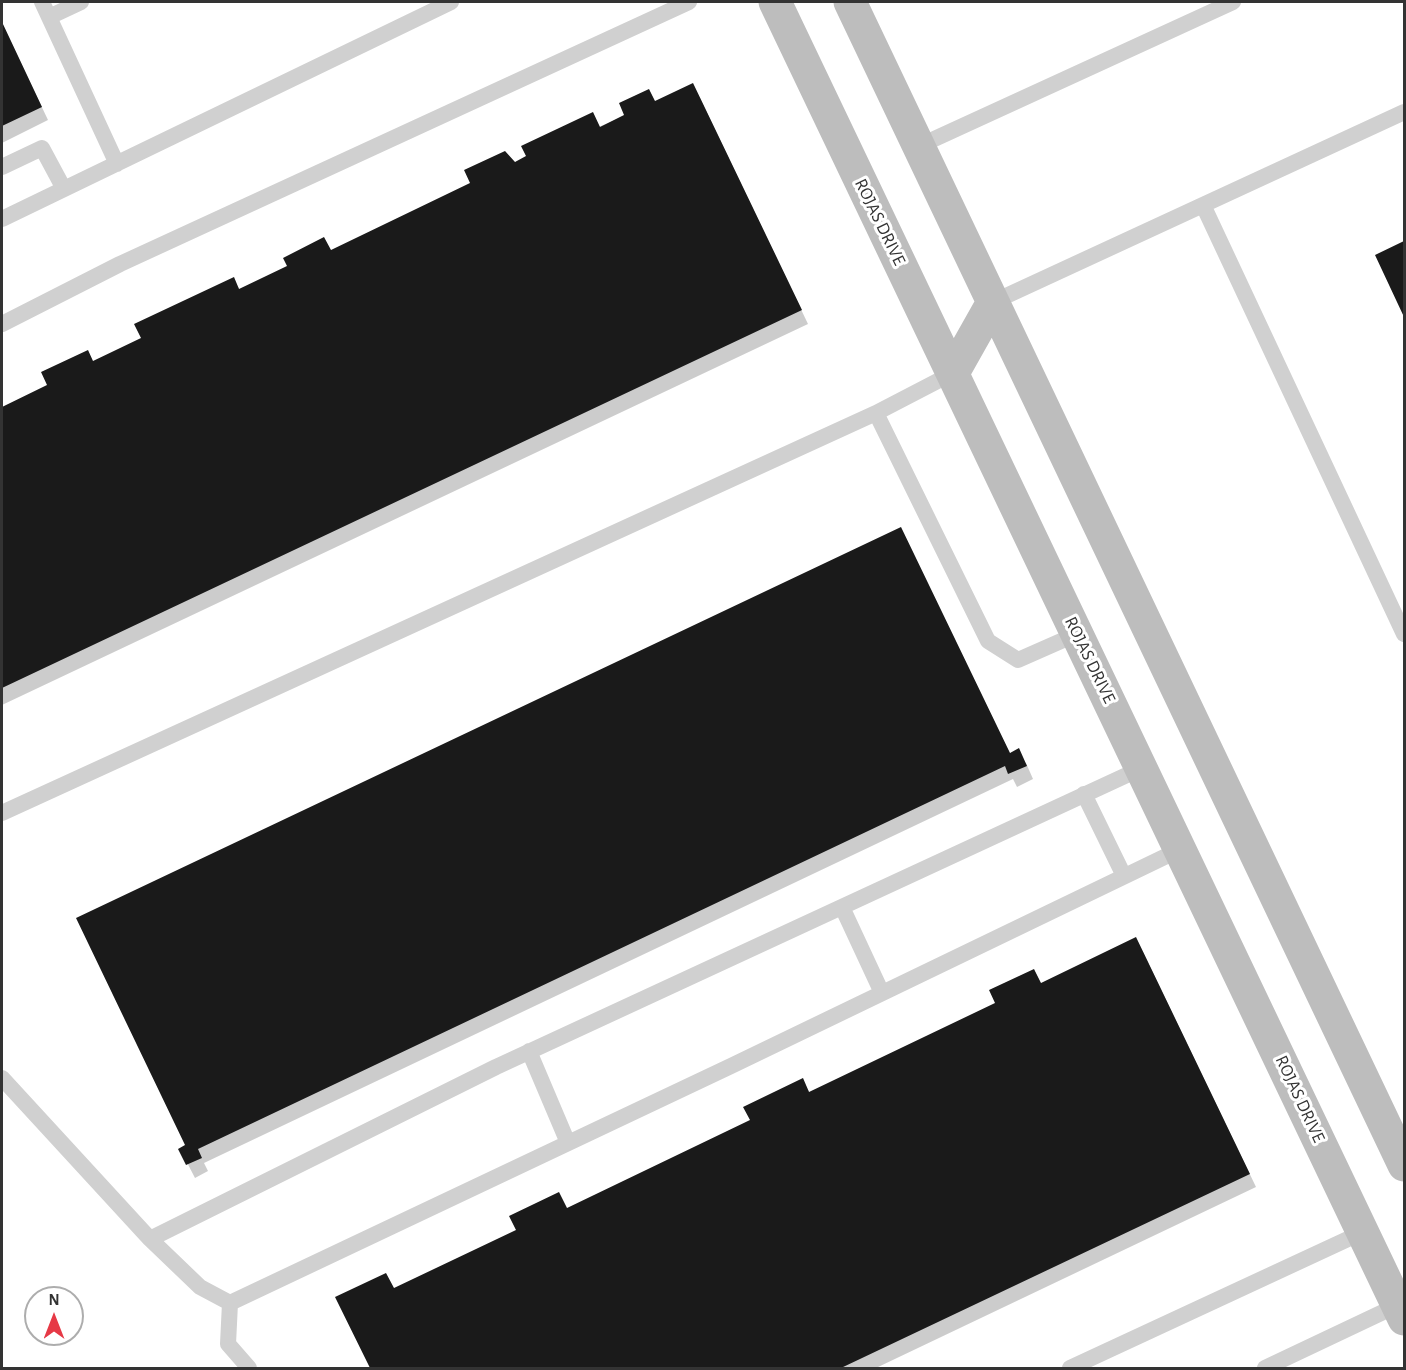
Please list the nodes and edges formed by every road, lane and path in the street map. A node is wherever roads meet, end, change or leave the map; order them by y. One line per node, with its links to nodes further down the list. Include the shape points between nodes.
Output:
1 (81, 2): 7 (lane)
2 (451, 2): 10 (lane)
3 (689, 2): 16 (lane, via 120,264)
4 (775, 2): 17 (main road, ROJAS DRIVE)
5 (850, 2): 9 (main road)
6 (1233, 2): 9 (lane)
7 (46, 9): 10 (lane)
8 (1404, 112): 13 (lane)
9 (920, 146): 15 (main road)
10 (117, 164): 12 (lane)
11 (2, 167): 12 (lane, via 42,148)
12 (64, 189): 14 (lane)
13 (1203, 205): 15 (lane); 20 (lane)
14 (2, 219)
15 (993, 302): 17 (main road); 31 (main road)
16 (2, 324)
17 (953, 373): 18 (lane); 19 (main road, ROJAS DRIVE)
18 (876, 413): 19 (lane, via 988,641 1018,660); 23 (lane)
19 (1077, 634): 21 (main road, ROJAS DRIVE)
20 (1404, 634)
21 (1142, 768): 22 (lane); 24 (main road, ROJAS DRIVE)
22 (1084, 794): 25 (lane); 26 (lane)
23 (2, 813)
24 (1181, 849): 25 (lane); 32 (main road, ROJAS DRIVE)
25 (1124, 876): 27 (lane)
26 (842, 907): 27 (lane); 28 (lane)
27 (882, 993): 30 (lane)
28 (529, 1051): 30 (lane); 33 (lane)
29 (2, 1077): 33 (lane)
30 (568, 1143): 34 (lane)
31 (1400, 1144)
32 (1363, 1232): 35 (main road, ROJAS DRIVE); 37 (lane)
33 (150, 1239): 34 (lane, via 200,1287)
34 (230, 1303): 36 (lane, via 228,1344)
35 (1401, 1312): 38 (lane)
36 (249, 1368)
37 (1070, 1368)
38 (1265, 1368)

